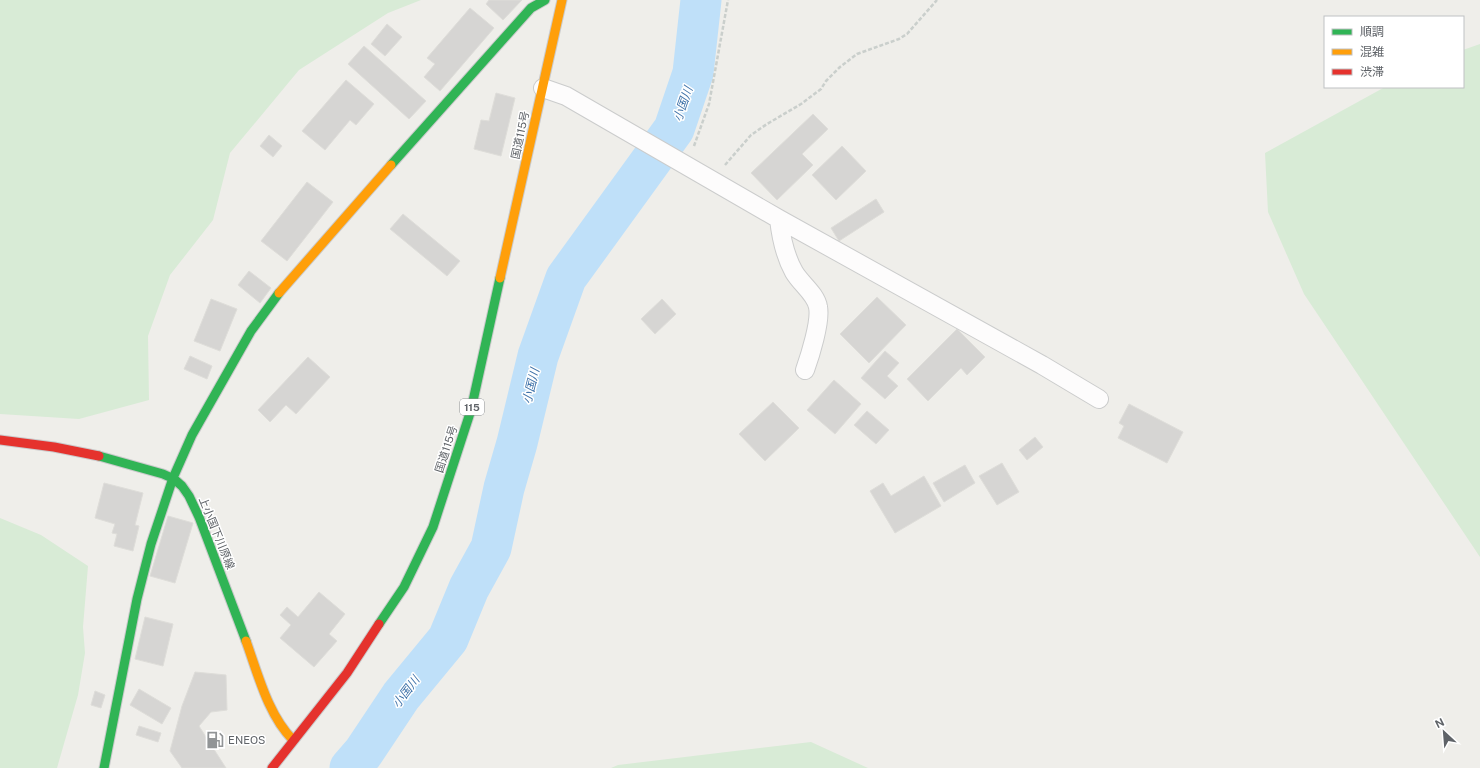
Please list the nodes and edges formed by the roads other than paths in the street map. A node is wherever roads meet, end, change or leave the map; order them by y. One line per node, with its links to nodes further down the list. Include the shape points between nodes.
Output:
1 (545, 0): 8 (main road, via 531,8 270,304 233,361 192,436)
2 (562, 0): 3 (main road, 国道115号 / 115)
3 (542, 88): 4 (street, via 566,96); 9 (main road, 国道115号 / 115, via 471,410 433,527 404,587 347,672)
4 (779, 219): 5 (street, via 780,235 787,256 795,273 818,306 819,318); 6 (street)
5 (805, 370)
6 (1099, 399)
7 (0, 440): 8 (main road, via 62,448)
8 (173, 478): 9 (main road, 上小国下川原線, via 184,490 199,517 274,716); 10 (main road, via 151,544 139,592)
9 (293, 740): 11 (main road, 国道115号 / 115)
10 (104, 768)
11 (272, 768)

